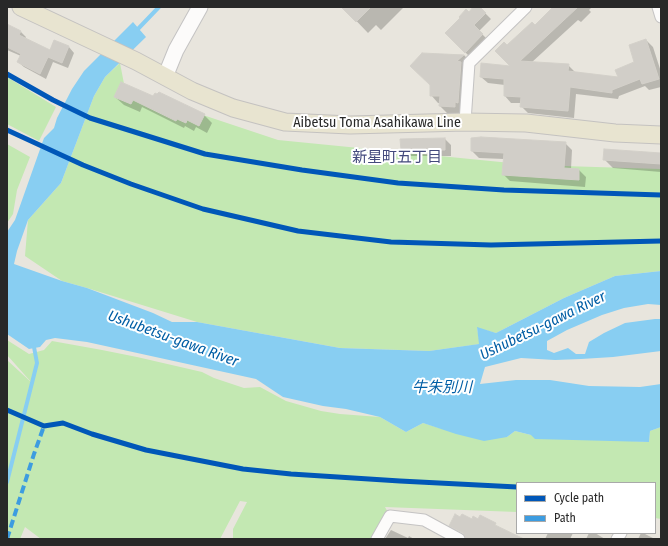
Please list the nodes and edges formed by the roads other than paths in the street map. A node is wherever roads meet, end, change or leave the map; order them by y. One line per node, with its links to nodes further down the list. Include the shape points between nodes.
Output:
1 (21, 7): 6 (main road, Aibetsu Toma Asahikawa Line)
2 (200, 7): 6 (street, via 176,50)
3 (526, 7): 7 (street, via 469,63)
4 (658, 7): 5 (street)
5 (661, 17)
6 (165, 77): 7 (main road, Aibetsu Toma Asahikawa Line, via 233,108 285,122 350,125)
7 (465, 122): 8 (main road, Aibetsu Toma Asahikawa Line, via 526,123 615,133)
8 (661, 135)
9 (377, 539): 10 (street, via 390,516 424,520)
10 (459, 539)

